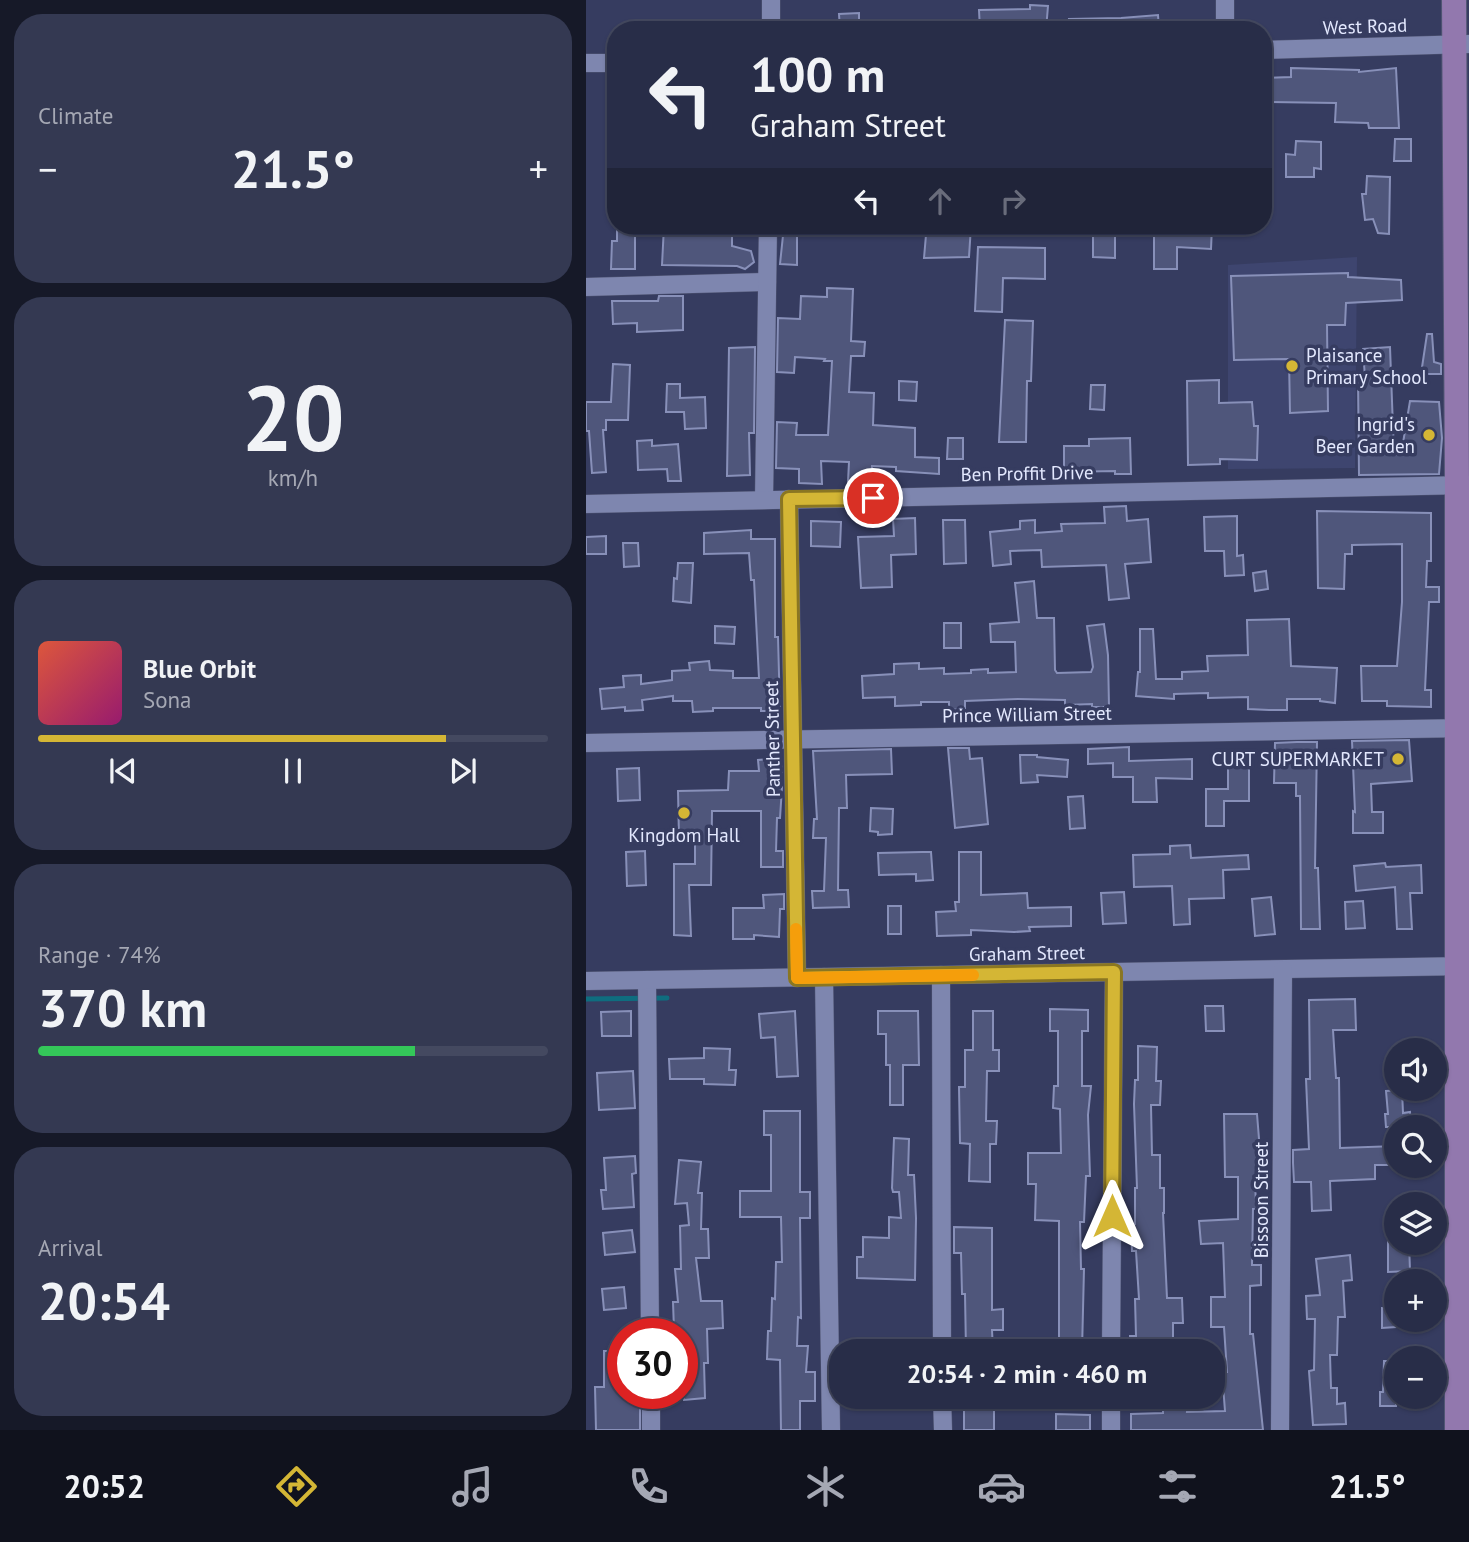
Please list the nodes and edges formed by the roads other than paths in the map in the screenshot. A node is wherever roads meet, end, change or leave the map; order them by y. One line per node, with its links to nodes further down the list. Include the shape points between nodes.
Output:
1 (771, 0): 4 (street)
2 (1225, 0): 5 (street)
3 (1454, 0): 6 (main road)
4 (770, 21)
5 (1225, 21)
6 (1461, 44): 7 (street, West Road); 13 (main road)
7 (1272, 50)
8 (586, 63): 9 (street)
9 (607, 63)
10 (768, 235): 11 (street)
11 (767, 282): 12 (street); 16 (street)
12 (586, 287)
13 (1462, 298): 14 (main road)
14 (1463, 485): 15 (street, Ben Proffit Drive); 18 (main road)
15 (789, 499): 16 (street, Ben Proffit Drive); 19 (street, Panther Street)
16 (764, 500): 17 (street, Ben Proffit Drive)
17 (586, 504)
18 (1462, 728): 19 (street, Prince William Street); 21 (main road)
19 (793, 739): 20 (street, Prince William Street); 26 (street, Panther Street)
20 (586, 743)
21 (1462, 967): 22 (street, Graham Street); 40 (main road)
22 (1283, 970): 23 (street, Graham Street); 39 (street, Bissoon Street)
23 (1114, 972): 24 (street, Graham Street); 31 (street)
24 (941, 975): 25 (street, Graham Street); 30 (street)
25 (824, 977): 26 (street, Graham Street); 36 (street)
26 (797, 978): 27 (street, Graham Street)
27 (647, 980): 28 (street, Graham Street); 29 (street)
28 (586, 981)
29 (650, 1318)
30 (942, 1339)
31 (1112, 1339)
32 (651, 1409): 35 (street)
33 (942, 1409): 37 (street)
34 (1111, 1409): 38 (street)
35 (651, 1430)
36 (831, 1430)
37 (942, 1430)
38 (1111, 1430)
39 (1280, 1430)
40 (1458, 1430)

